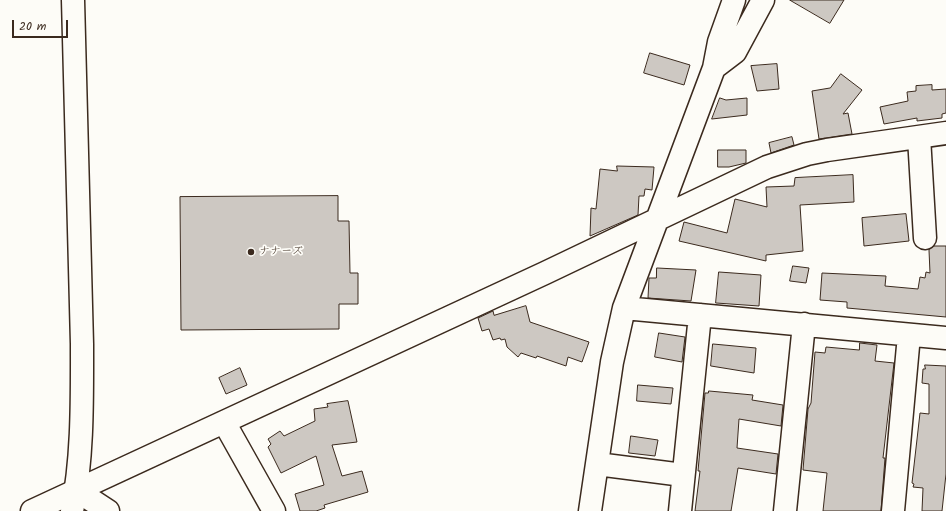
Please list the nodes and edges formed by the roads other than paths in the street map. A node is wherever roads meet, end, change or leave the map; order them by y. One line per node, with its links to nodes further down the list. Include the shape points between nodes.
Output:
1 (73, 0): 17 (street, via 82,344 82,393)
2 (734, 0): 4 (street, via 719,42)
3 (763, 0): 4 (street, via 735,52)
4 (714, 68): 7 (street)
5 (946, 133): 6 (street)
6 (919, 137): 7 (street, via 827,150 790,159); 8 (street)
7 (659, 217): 9 (street); 14 (street, via 545,273)
8 (925, 238)
9 (624, 308): 10 (street); 15 (street, via 612,362)
10 (700, 314): 11 (street); 16 (street)
11 (804, 324): 12 (street); 23 (street)
12 (909, 335): 13 (street); 24 (street)
13 (946, 338)
14 (224, 422): 17 (street); 20 (street)
15 (597, 464): 16 (street); 21 (street)
16 (684, 475): 22 (street)
17 (74, 501): 18 (street); 19 (street)
18 (32, 511)
19 (108, 511)
20 (274, 511)
21 (590, 511)
22 (680, 511)
23 (785, 511)
24 (893, 511)

